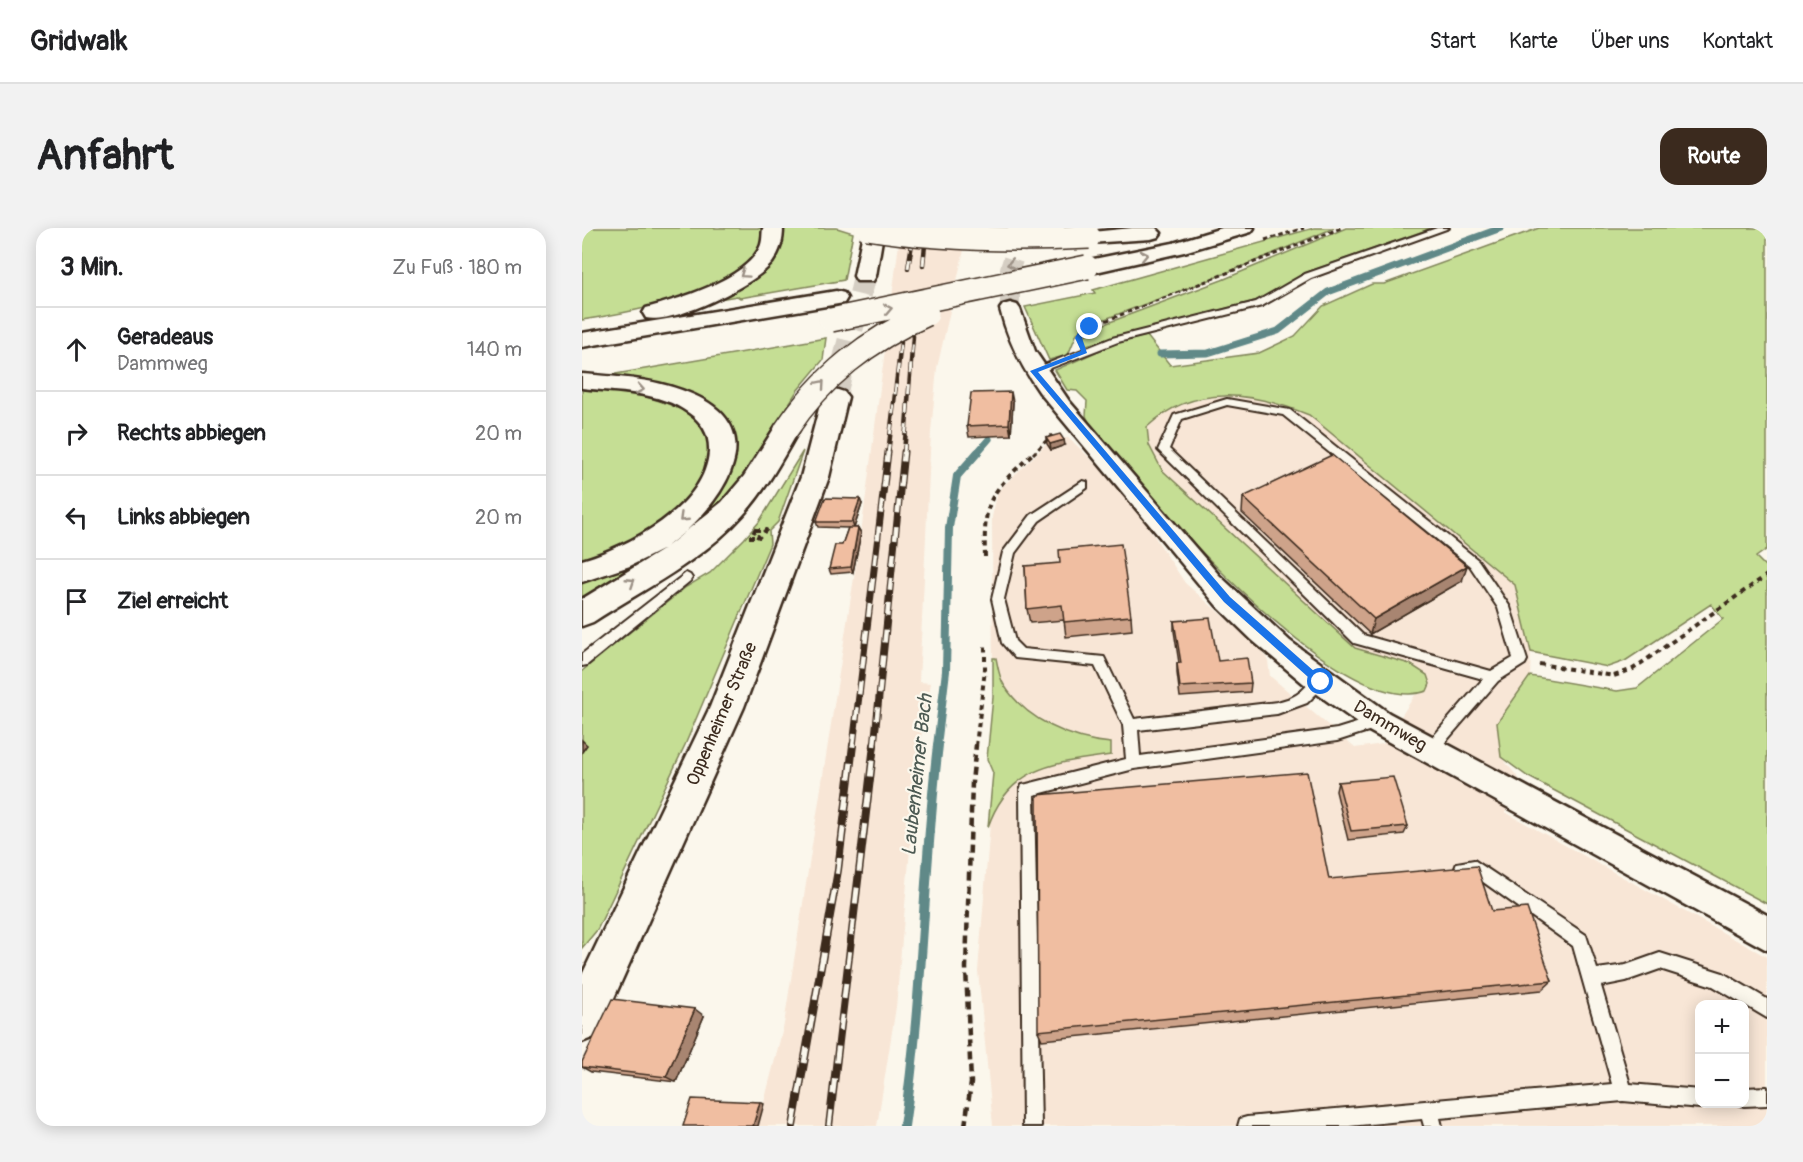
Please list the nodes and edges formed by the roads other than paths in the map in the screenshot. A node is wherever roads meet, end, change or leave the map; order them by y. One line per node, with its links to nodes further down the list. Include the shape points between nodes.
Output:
1 (773, 228): 12 (main road, one-way to 12, via 768,253 732,282 693,301)
2 (867, 228): 7 (main road, bridge)
3 (874, 228): 8 (main road)
4 (1173, 228): 7 (main road)
5 (1244, 228): 7 (main road, one-way to 5, via 1177,248)
6 (1445, 228): 15 (lane, via 1308,276 1259,304 1115,340)
7 (1088, 250): 9 (main road, bridge); 10 (main road, one-way to 10)
8 (865, 276)
9 (994, 288): 10 (main road, one-way to 9, bridge); 21 (main road, one-way to 9, bridge, via 694,540 725,514 749,490 786,430 828,376 860,350 903,325)
10 (833, 309): 13 (main road); 14 (main road, via 724,339)
11 (1010, 309): 15 (street, Dammweg, via 1018,340)
12 (582, 335)
13 (582, 340)
14 (582, 362)
15 (1034, 371): 24 (street, Dammweg, via 1227,600)
16 (582, 381): 19 (main road, one-way to 19, via 642,389 685,400 716,423 723,450 720,468 708,491 668,532 627,555)
17 (835, 397): 32 (main road, Oppenheimer Straße, via 815,477 727,707)
18 (1083, 485): 26 (lane, via 1035,518 1009,552 998,598 1009,643 1020,654 1099,661)
19 (582, 571)
20 (686, 578): 22 (lane)
21 (582, 614)
22 (582, 661)
23 (1493, 677): 23 (lane, via 1520,660 1504,607 1474,563 1286,412 1227,402 1178,417 1163,450 1359,639); 27 (lane)
24 (1321, 682): 25 (street, Dammweg); 26 (lane, via 1302,699 1277,708)
25 (1379, 722): 27 (street, Dammweg); 28 (lane, via 1337,735)
26 (1130, 725): 28 (lane)
27 (1430, 750): 30 (street, Dammweg)
28 (1134, 763): 39 (lane, via 1027,790)
29 (1441, 870): 31 (lane, via 1474,867 1580,941)
30 (1767, 933)
31 (1590, 979): 33 (lane, via 1660,961 1717,979); 34 (lane)
32 (586, 1005)
33 (1767, 1009)
34 (1623, 1092): 37 (lane); 38 (lane)
35 (1767, 1096): 36 (lane)
36 (1749, 1097)
37 (1695, 1099)
38 (1431, 1118): 40 (lane)
39 (1032, 1126)
40 (1247, 1126)

